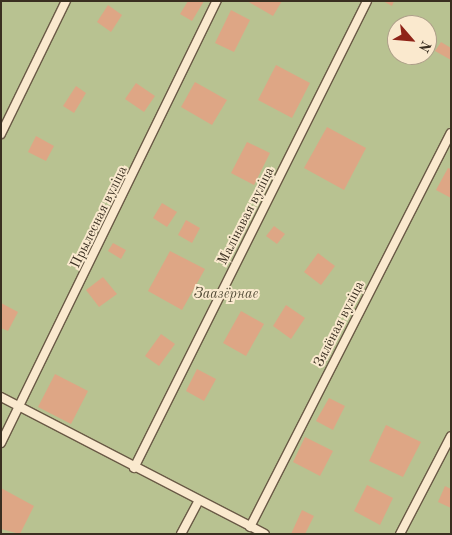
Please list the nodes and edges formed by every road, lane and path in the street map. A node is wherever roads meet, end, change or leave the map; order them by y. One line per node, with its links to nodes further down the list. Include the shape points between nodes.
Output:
1 (66, 1): 5 (lane)
2 (217, 1): 7 (lane, Прылесная вуліца)
3 (367, 1): 10 (lane, Малінавая вуліца)
4 (451, 133): 12 (lane, Зялёная вуліца)
5 (1, 134)
6 (1, 397): 7 (lane)
7 (20, 407): 9 (lane, Прылесная вуліца); 10 (lane)
8 (451, 436): 15 (lane)
9 (1, 443)
10 (134, 468): 11 (lane)
11 (199, 500): 12 (lane); 13 (lane)
12 (250, 527): 14 (lane)
13 (181, 534)
14 (265, 534)
15 (400, 534)

